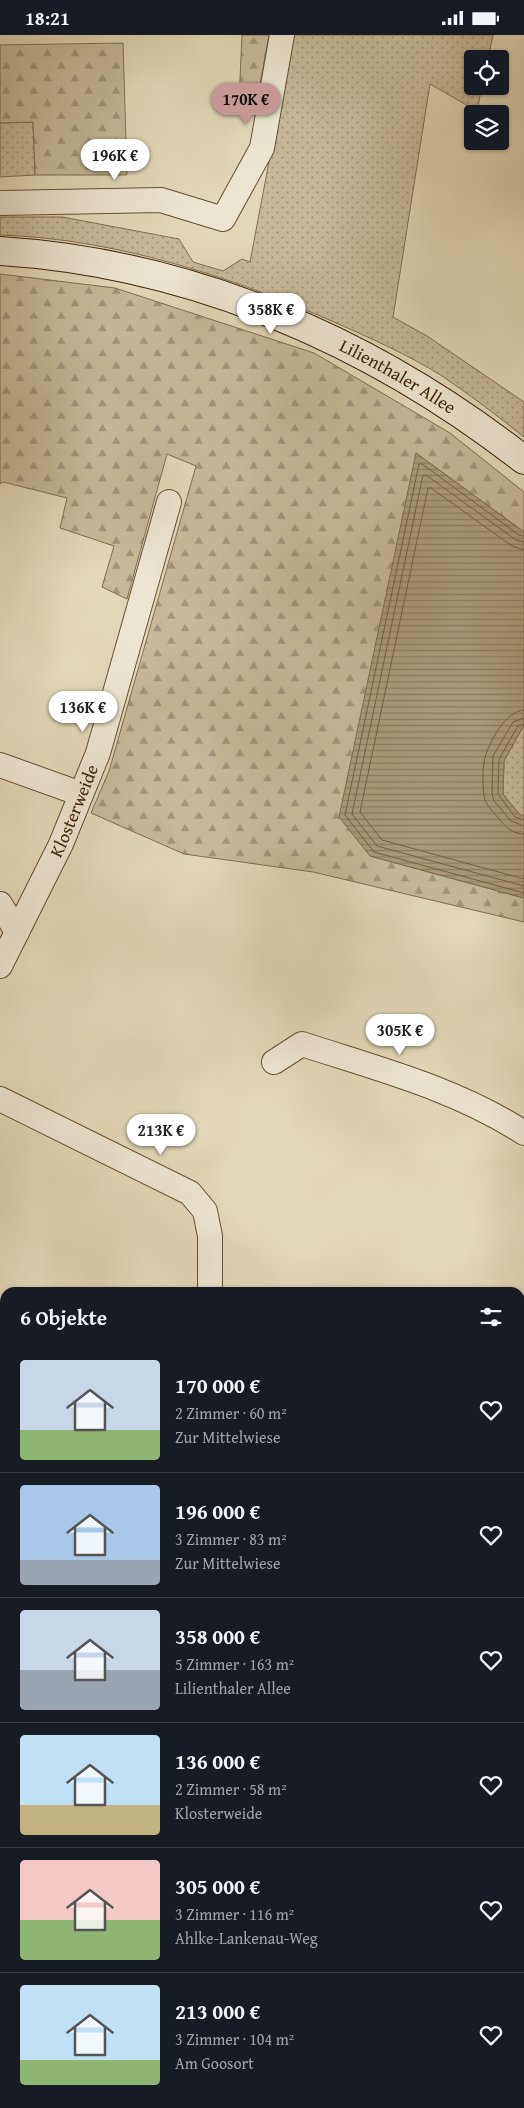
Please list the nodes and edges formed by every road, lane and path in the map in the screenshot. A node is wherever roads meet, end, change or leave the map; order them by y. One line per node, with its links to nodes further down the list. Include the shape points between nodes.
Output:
1 (282, 35): 2 (street, via 262,148 223,219 161,200)
2 (0, 203)
3 (0, 251): 4 (main road, Lilienthaler Allee, via 122,268 260,307 388,368 458,412)
4 (524, 460)
5 (169, 503): 7 (street, Klosterweide, via 98,753)
6 (0, 765): 7 (street)
7 (81, 794): 9 (street, Klosterweide, via 61,844)
8 (0, 904): 9 (street)
9 (17, 932): 10 (street, Klosterweide)
10 (0, 966)
11 (274, 1062): 13 (street, via 302,1043 452,1094 495,1114)
12 (0, 1099): 14 (street, via 190,1193 205,1211 210,1236)
13 (524, 1133)
14 (210, 1287)

